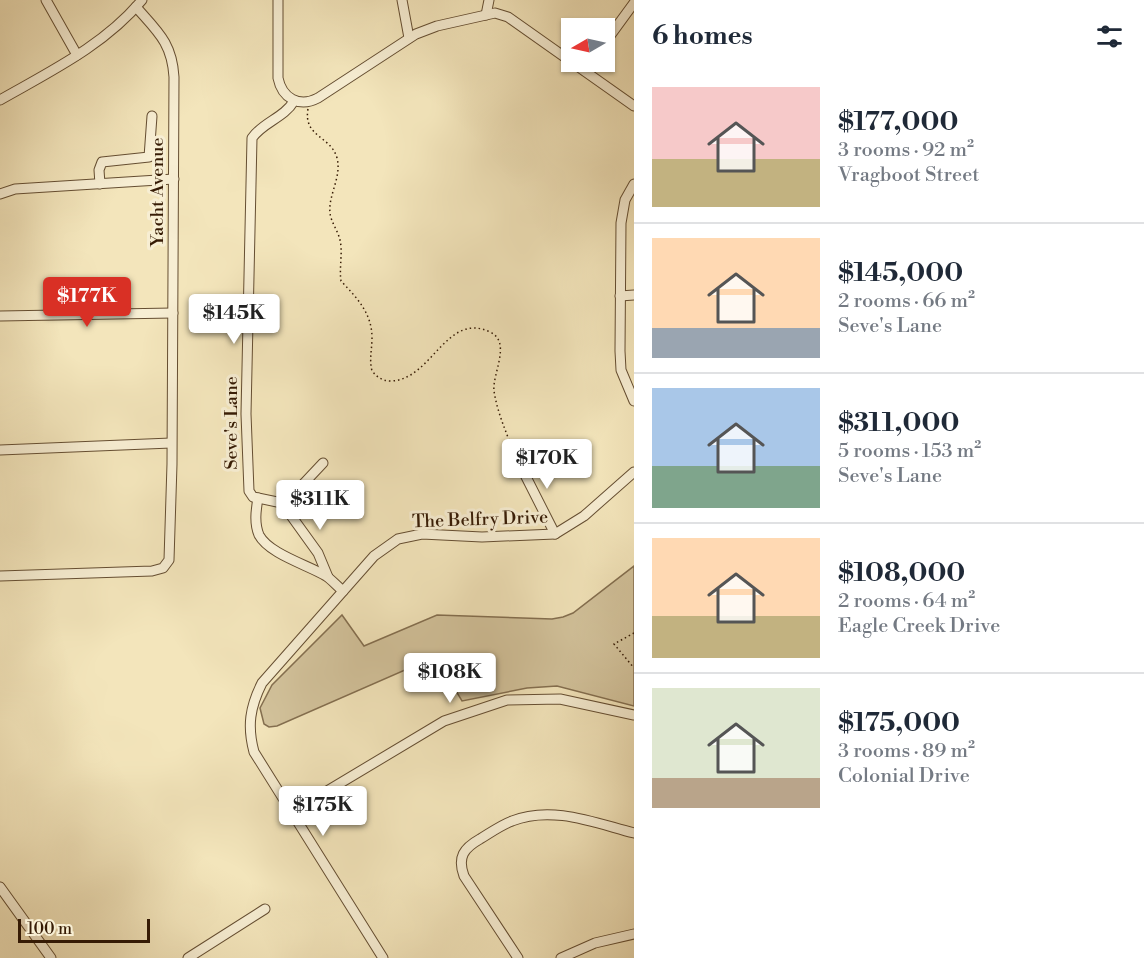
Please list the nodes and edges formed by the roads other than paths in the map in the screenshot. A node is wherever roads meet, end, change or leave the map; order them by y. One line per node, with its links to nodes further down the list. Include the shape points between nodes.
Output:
1 (46, 0): 10 (street)
2 (278, 0): 14 (street, via 278,78 280,87)
3 (402, 0): 9 (street)
4 (489, 0): 7 (street)
5 (634, 3): 8 (street)
6 (139, 4): 10 (street); 17 (street, Yacht Avenue, via 171,52)
7 (486, 15): 9 (street, via 437,26); 11 (street, via 508,17)
8 (615, 29)
9 (409, 38): 14 (street, via 309,103)
10 (77, 55): 13 (street)
11 (561, 55)
12 (585, 72): 15 (street)
13 (0, 100)
14 (294, 101): 31 (street, Seve's Lane, via 288,111 252,138 247,448 249,491)
15 (634, 106)
16 (152, 116): 18 (street, via 149,157 102,162)
17 (174, 179): 18 (street); 23 (street, Yacht Avenue)
18 (99, 184): 20 (street, via 15,189)
19 (634, 184): 22 (street, via 622,210)
20 (0, 195)
21 (634, 295): 22 (street)
22 (620, 296): 25 (street, via 621,370)
23 (173, 313): 24 (street); 26 (street, Yacht Avenue)
24 (0, 316)
25 (634, 401)
26 (171, 443): 27 (street); 34 (street, Yacht Avenue, via 169,560 163,568 144,572)
27 (0, 450)
28 (516, 457): 33 (street)
29 (323, 463): 32 (street)
30 (634, 472): 33 (street, The Belfry Drive, via 584,516)
31 (258, 498): 32 (street); 35 (street, via 255,513 262,539)
32 (282, 503): 35 (street, via 318,553)
33 (555, 534): 36 (street, The Belfry Drive, via 409,536 388,544)
34 (0, 576)
35 (328, 577): 36 (street)
36 (343, 591): 38 (street, The Belfry Drive, via 262,683 253,701 249,735 254,752)
37 (634, 715): 38 (street, via 560,699 507,700 444,721)
38 (292, 812): 45 (street)
39 (634, 833): 46 (street, via 557,814 536,814 511,821 467,846 460,866 464,876)
40 (0, 887): 43 (street)
41 (265, 909): 44 (street)
42 (634, 934): 47 (street, via 595,943)
43 (51, 958)
44 (188, 958)
45 (383, 958)
46 (518, 958)
47 (561, 958)

